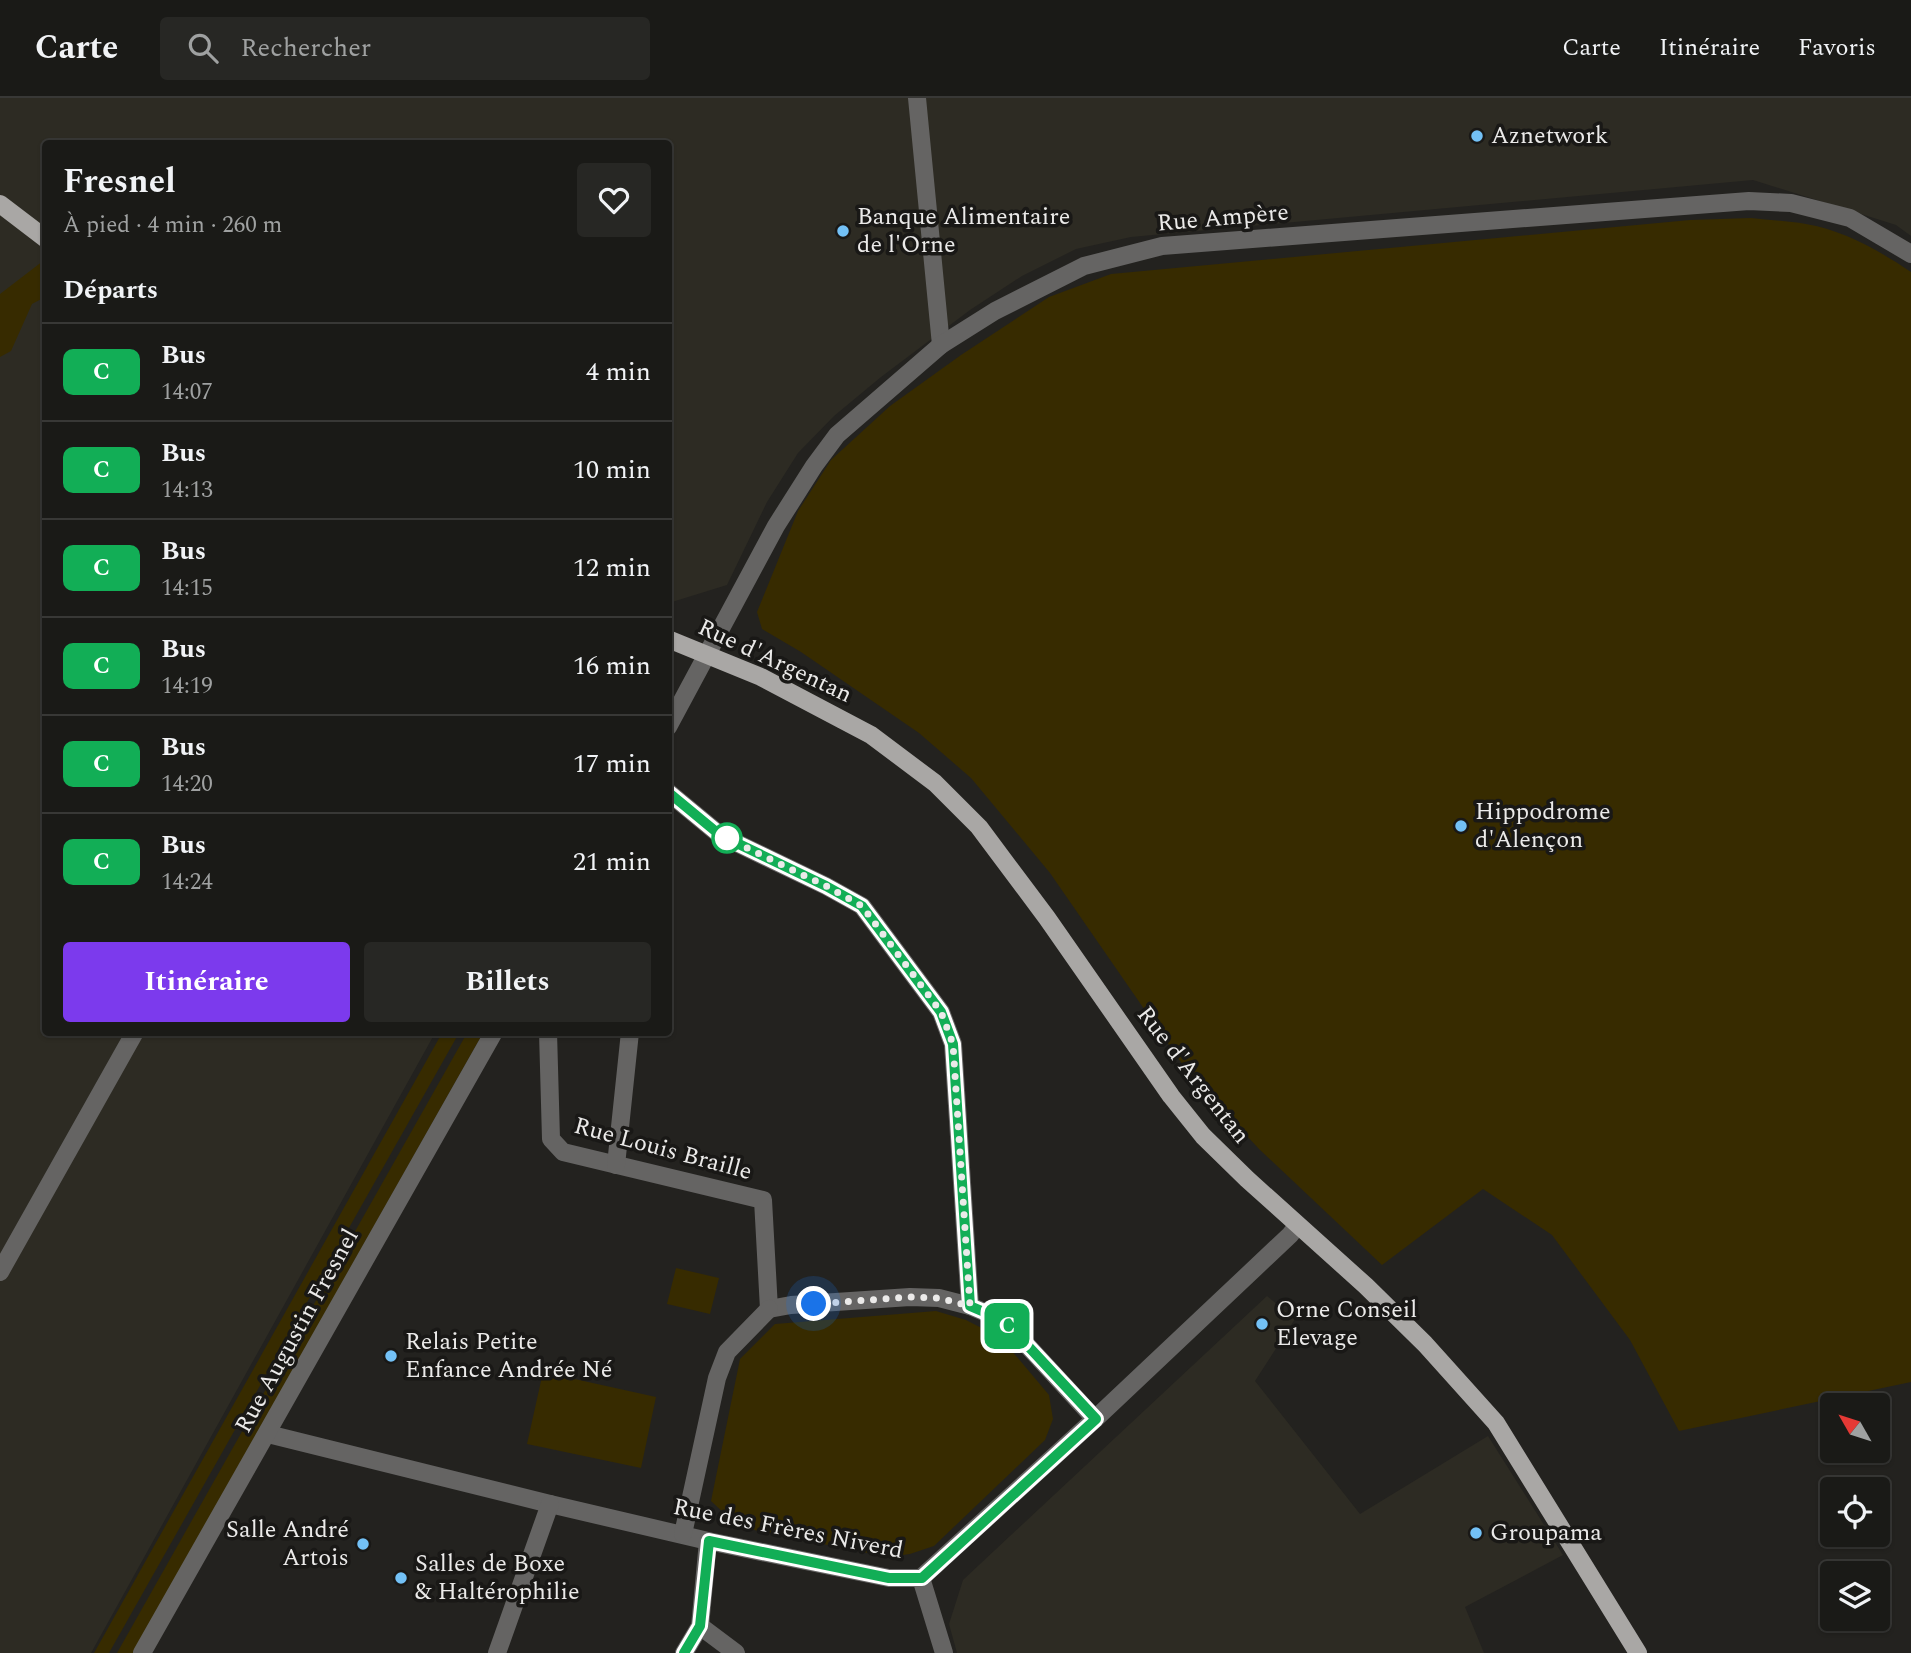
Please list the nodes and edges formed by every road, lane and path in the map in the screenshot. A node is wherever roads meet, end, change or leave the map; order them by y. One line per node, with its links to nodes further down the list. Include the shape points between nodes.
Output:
1 (917, 98): 5 (street)
2 (0, 204): 3 (main road)
3 (42, 236)
4 (1911, 254): 5 (street, Rue Ampère, via 1850,218 1791,203 1749,201 1162,246 1084,266 995,311)
5 (941, 345): 7 (street, Rue Ampère, via 837,435 776,526)
6 (672, 640): 7 (main road, Rue d'Argentan)
7 (707, 653): 8 (street, Rue Ampère); 15 (main road, Rue d'Argentan, via 871,735 935,783 986,837 1203,1136)
8 (672, 719)
9 (672, 795): 17 (street, via 720,835 862,906 941,1012 953,1044)
10 (133, 1036): 16 (street)
11 (492, 1036): 20 (street, Rue Augustin Fresnel)
12 (548, 1036): 14 (street, Rue Louis Braille, via 551,1139 563,1152)
13 (630, 1036): 14 (street)
14 (616, 1165): 18 (street, Rue Louis Braille, via 763,1200)
15 (1297, 1226): 19 (street, Rue des Frères Niverd); 31 (main road, Rue d'Argentan, via 1396,1315 1496,1423)
16 (0, 1272)
17 (970, 1306): 18 (street, via 910,1297); 19 (street, via 1013,1330)
18 (769, 1309): 22 (street, via 727,1352 717,1378)
19 (1096, 1419): 24 (street, Rue des Frères Niverd)
20 (268, 1434): 21 (street, Rue des Frères Niverd); 26 (street, Rue Augustin Fresnel)
21 (550, 1504): 22 (street, Rue des Frères Niverd); 27 (street)
22 (683, 1534): 23 (street, Rue des Frères Niverd)
23 (709, 1541): 24 (street, Rue des Frères Niverd, via 889,1578); 25 (street)
24 (922, 1578): 30 (street)
25 (700, 1626): 28 (street); 29 (street)
26 (142, 1653)
27 (497, 1653)
28 (684, 1653)
29 (736, 1653)
30 (944, 1653)
31 (1638, 1653)

